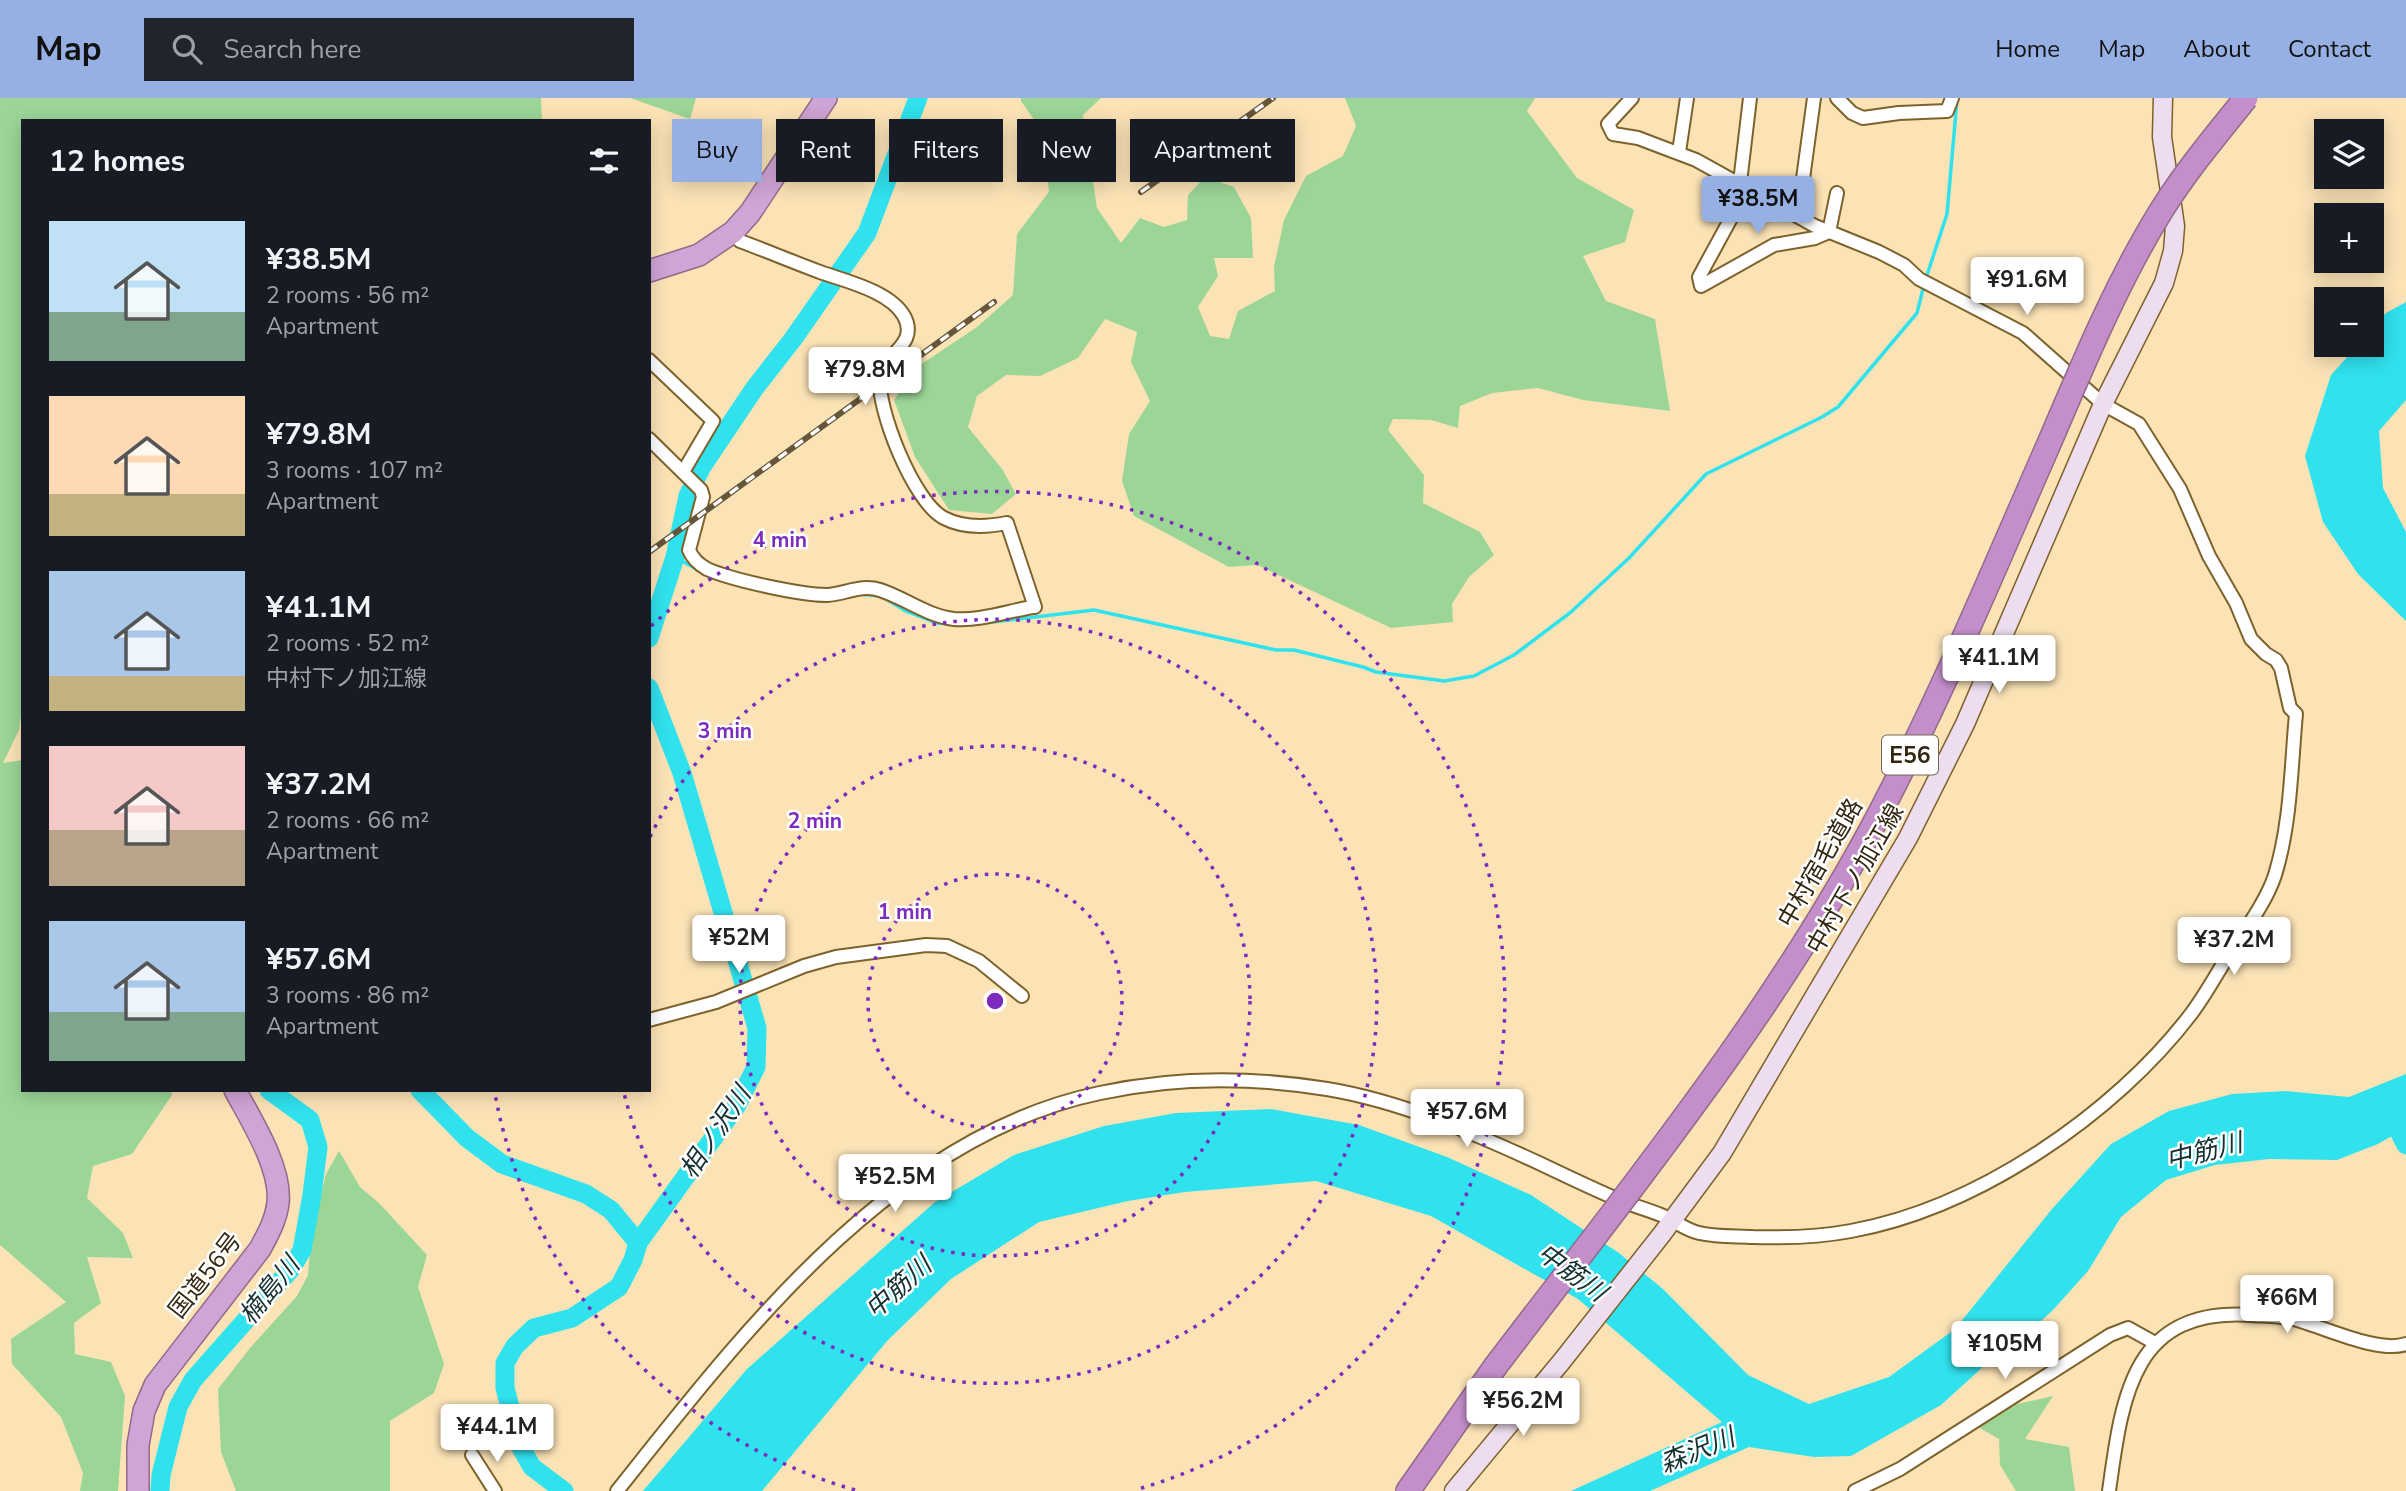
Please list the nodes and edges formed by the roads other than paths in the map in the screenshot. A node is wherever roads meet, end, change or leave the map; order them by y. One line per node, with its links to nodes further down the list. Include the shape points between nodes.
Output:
1 (826, 98): 14 (highway)
2 (1632, 98): 10 (street, via 1608,124 1613,134)
3 (1687, 98): 10 (street)
4 (1750, 98): 11 (street)
5 (1814, 98): 13 (street)
6 (1837, 98): 7 (street, via 1863,118 1947,111)
7 (1952, 98)
8 (2163, 98): 18 (main road, 中村下ノ加江線, via 2162,137 2175,226 2173,251 2164,283)
9 (2246, 98): 31 (highway, 中村宿毛道路 / E56, bridge, via 2161,212 2127,274 1919,737 1837,892 1731,1052)
10 (1679, 152): 11 (street)
11 (1743, 185): 13 (street); 15 (street, via 1699,277 1701,286 1774,246)
12 (1837, 193): 15 (street)
13 (1796, 215): 15 (street)
14 (733, 232): 16 (highway, via 698,255); 20 (street, via 740,241 874,292 905,318 907,335 902,347 882,366 880,375 880,398 900,456 924,498 942,517 989,527 1007,523 1034,607 953,619 878,589 828,595 704,568 689,550 703,496)
15 (1829, 232): 18 (street, via 1880,252 1919,279 2023,333)
16 (651, 270)
17 (651, 364): 20 (street, via 713,421)
18 (2103, 404): 24 (main road, 中村下ノ加江線, via 1965,724 1908,838 1722,1153); 24 (street, via 2139,424 2180,489 2252,639 2281,668 2290,708 2296,714 2287,821 2274,879 2191,1014 2144,1066 2085,1120 2030,1160 1914,1214 1851,1231 1783,1238)
19 (651, 441): 20 (street)
20 (685, 474)
21 (1023, 996): 22 (street, via 979,961 937,946 836,957)
22 (651, 1019)
23 (236, 1092): 28 (highway, 国道56号, via 264,1145 279,1201 260,1249 155,1385 138,1445)
24 (1667, 1227): 30 (street, via 1470,1132 1330,1089 1201,1081 1097,1093 1038,1111 965,1144 914,1177 844,1234 704,1382); 32 (main road, 中村下ノ加江線)
25 (2155, 1343): 26 (street, via 2183,1323 2231,1314 2293,1319 2392,1347); 33 (street, via 2129,1328 2110,1335 1900,1469); 34 (street, via 2144,1356 2125,1404)
26 (2406, 1344)
27 (472, 1455): 29 (street)
28 (138, 1491)
29 (495, 1491)
30 (617, 1491)
31 (1408, 1491)
32 (1454, 1491)
33 (1855, 1491)
34 (2109, 1491)

